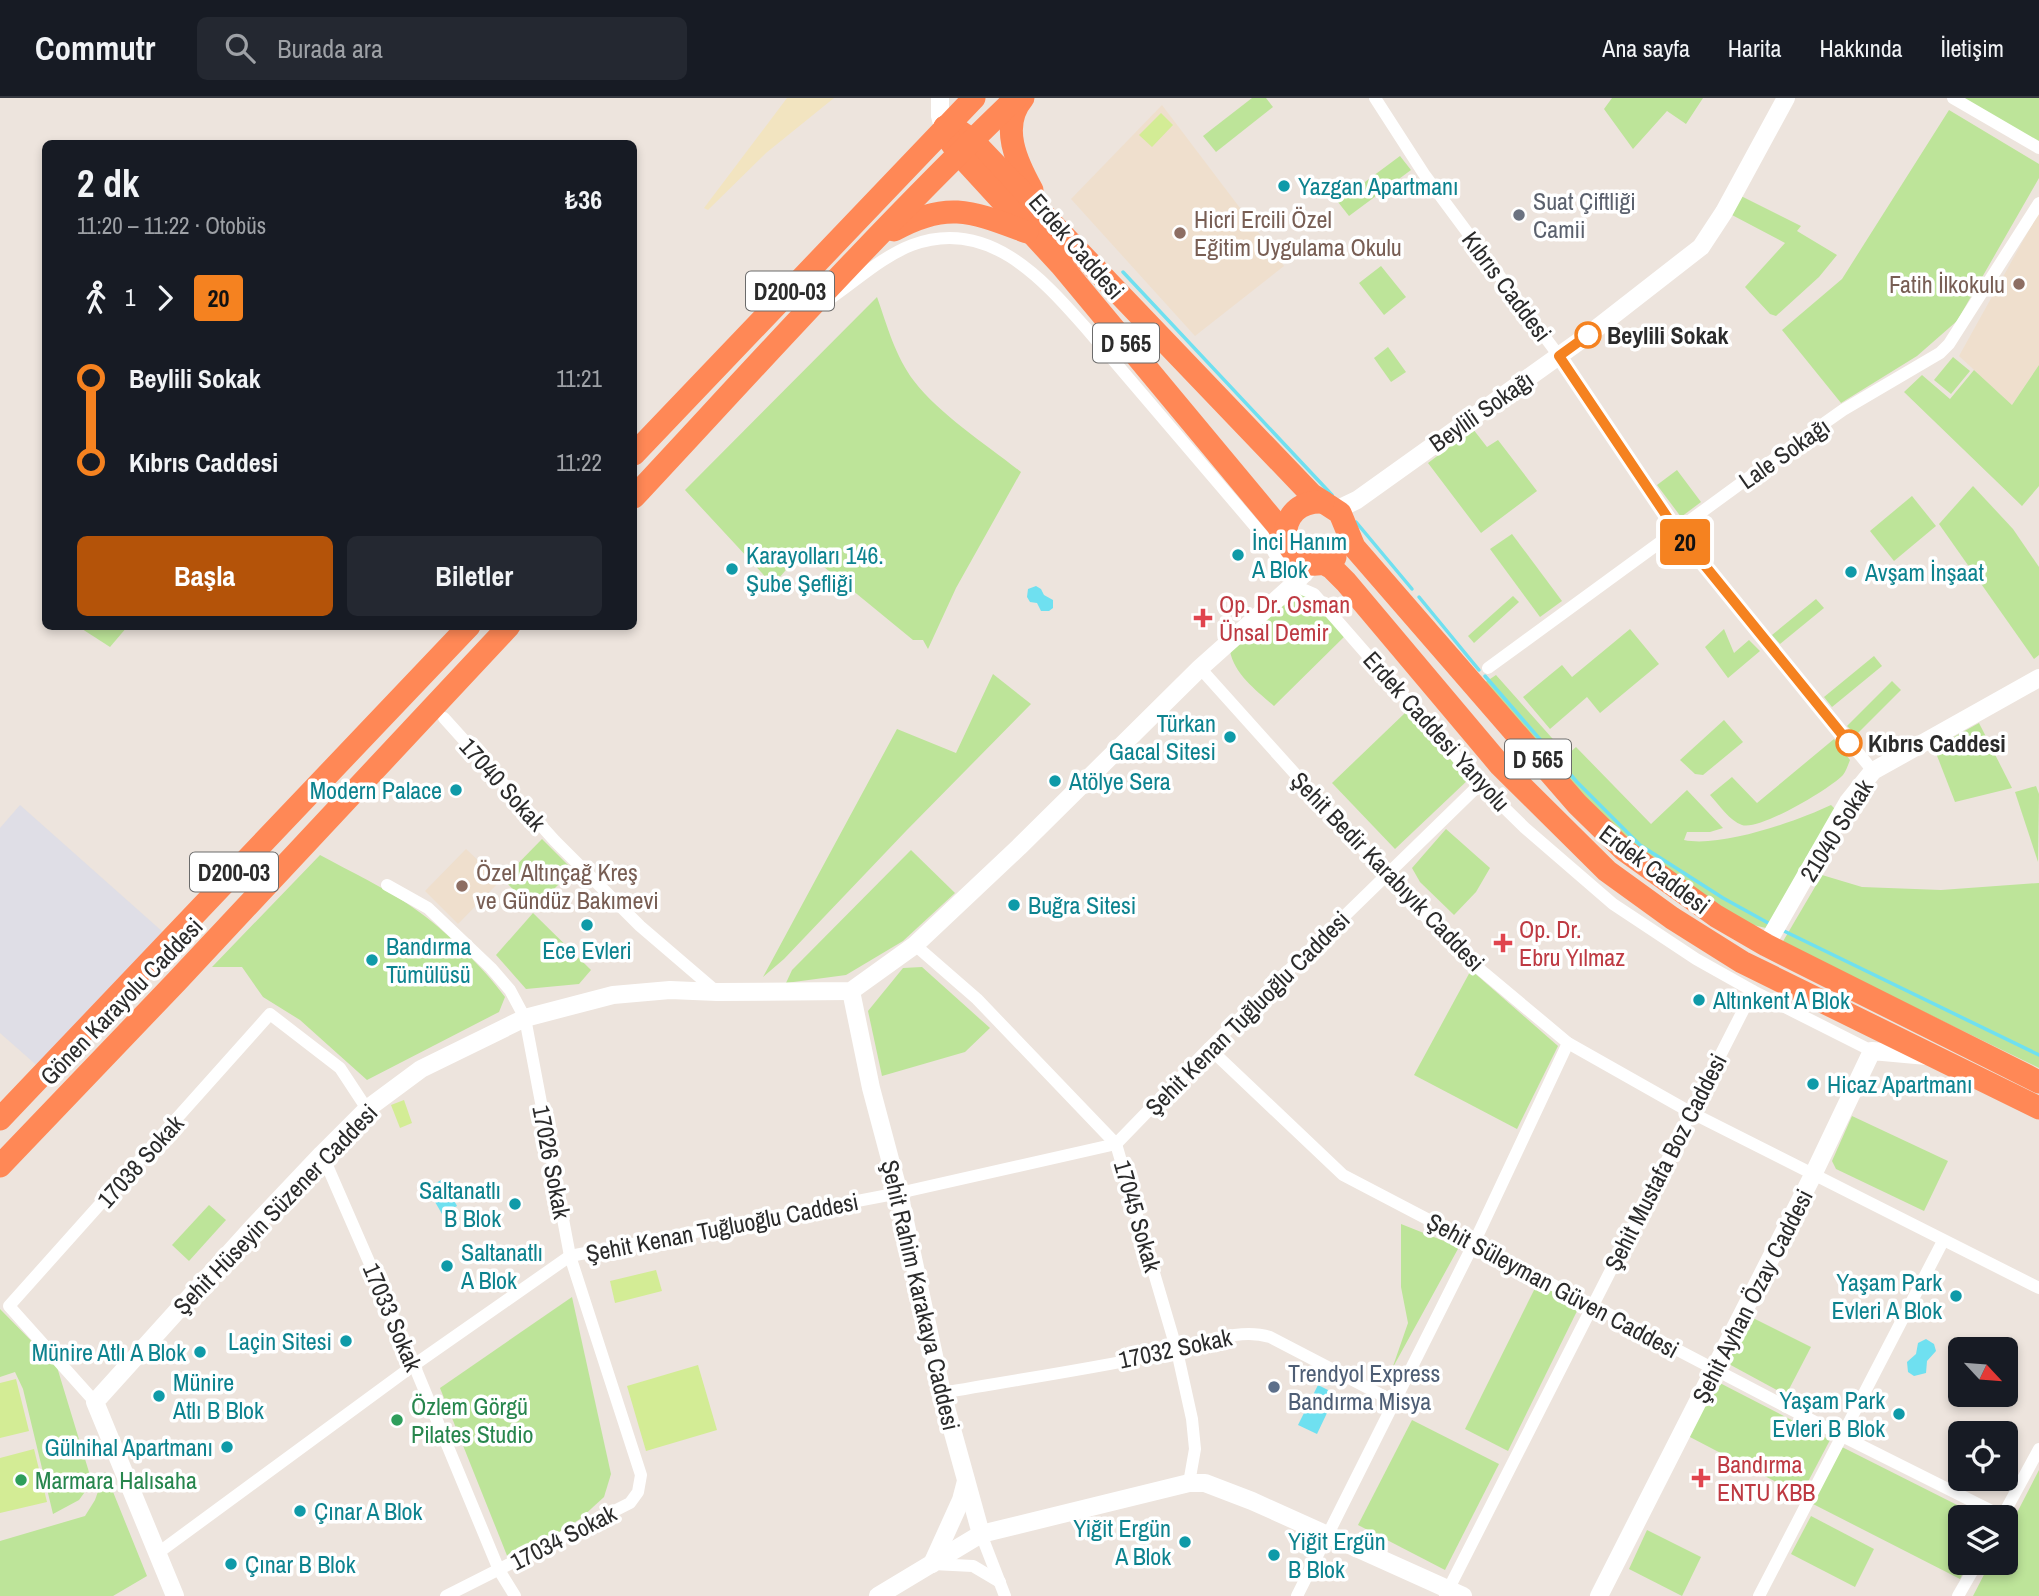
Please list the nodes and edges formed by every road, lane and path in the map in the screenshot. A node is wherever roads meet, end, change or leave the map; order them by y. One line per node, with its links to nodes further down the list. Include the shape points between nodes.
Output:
1 (940, 98): 8 (main road)
2 (974, 98): 8 (highway, D200-03)
3 (1016, 98): 9 (highway, D200-03)
4 (1023, 98): 12 (highway, via 1012,119 1012,141)
5 (1375, 98): 16 (street, Kıbrıs Caddesi, via 1432,184)
6 (1786, 98): 16 (main road, Beylili Sokağı, via 1701,247)
7 (1953, 98): 10 (street)
8 (945, 127): 9 (highway, D 565, via 950,141); 14 (main road, via 945,153 937,168); 17 (highway, D200-03)
9 (965, 147): 12 (highway, Erdek Caddesi / D 565); 13 (highway, D200-03)
10 (2039, 148)
11 (2039, 203): 20 (street, Lale Sokağı, via 1940,353 1843,410)
12 (1039, 226): 13 (highway, via 950,212 915,218); 19 (highway, Erdek Caddesi / D 565); 21 (highway, Erdek Caddesi / D 565, via 1126,342 1278,526)
13 (869, 248): 14 (highway, D200-03)
14 (843, 274): 15 (highway, D200-03)
15 (799, 320): 18 (highway, D200-03); 21 (street, Erdek Caddesi Yanyolu, via 912,245 963,239 1003,251 1060,298 1265,538)
16 (1559, 356): 19 (main road, Beylili Sokağı); 20 (street, Kıbrıs Caddesi)
17 (637, 451)
18 (637, 493)
19 (1337, 516): 21 (highway, via 1345,544 1339,553); 21 (highway, via 1302,505 1294,511 1288,519); 34 (highway, Erdek Caddesi / D 565, via 1354,547 1577,804 1624,850 1672,887)
20 (1676, 530): 25 (street, Lale Sokağı); 28 (street, Kıbrıs Caddesi)
21 (1301, 564): 24 (main road); 29 (street, Erdek Caddesi Yanyolu, via 1314,594); 42 (highway, Erdek Caddesi / D 565, via 1332,568 1346,582 1500,765 1607,871 1742,962)
22 (464, 630): 47 (highway, Gönen Karayolu Caddesi / D200-03)
23 (505, 630): 32 (highway, Gönen Karayolu Caddesi / D200-03)
24 (1200, 668): 30 (street, Şehit Bedir Karabıyık Caddesi); 33 (main road)
25 (1488, 668)
26 (2039, 678): 28 (main road, 21040 Sokak)
27 (443, 718): 37 (street, 17040 Sokak, via 640,926)
28 (1873, 771): 34 (main road, 21040 Sokak, via 1848,802)
29 (1480, 783): 30 (street, Şehit Kenan Tuğluoğlu Caddesi); 36 (street, Erdek Caddesi Yanyolu, via 1614,904)
30 (1386, 875): 39 (street, Şehit Bedir Karabıyık Caddesi, via 1458,951); 40 (street, Şehit Kenan Tuğluoğlu Caddesi)
31 (387, 885): 38 (street, 17026 Sokak, via 428,908 491,968 510,990)
32 (257, 896): 50 (highway, Gönen Karayolu Caddesi / D200-03); 52 (highway, via 221,951)
33 (915, 944): 35 (main road); 48 (street, 17045 Sokak, via 977,999)
34 (1766, 945): 43 (highway, Erdek Caddesi / D 565)
35 (851, 991): 37 (main road, Şehit Hüseyin Süzener Caddesi); 53 (main road, Şehit Rahim Karakaya Caddesi)
36 (1753, 991): 41 (street, Erdek Caddesi Yanyolu); 46 (street, Şehit Mustafa Boz Caddesi)
37 (717, 992): 38 (main road, Şehit Hüseyin Süzener Caddesi, via 613,995)
38 (524, 1018): 45 (main road, Şehit Hüseyin Süzener Caddesi, via 421,1069); 56 (street, 17026 Sokak)
39 (1568, 1043): 46 (street, Şehit Bedir Karabıyık Caddesi); 55 (street)
40 (1209, 1048): 48 (street, Şehit Kenan Tuğluoğlu Caddesi); 55 (street, Şehit Süleyman Güven Caddesi, via 1343,1175)
41 (1872, 1051): 42 (main road); 51 (main road, Şehit Ayhan Özay Caddesi)
42 (1936, 1057): 44 (highway, Erdek Caddesi / D 565)
43 (2039, 1082)
44 (2039, 1108)
45 (367, 1109): 49 (main road, Şehit Hüseyin Süzener Caddesi); 63 (street, 17038 Sokak, via 340,1068 270,1014 9,1306)
46 (1690, 1112): 51 (street, Şehit Bedir Karabıyık Caddesi); 58 (street, Şehit Mustafa Boz Caddesi)
47 (0, 1119)
48 (1116, 1144): 53 (street, Şehit Kenan Tuğluoğlu Caddesi); 59 (street, 17045 Sokak)
49 (322, 1154): 60 (street, 17033 Sokak); 63 (main road, Şehit Hüseyin Süzener Caddesi)
50 (0, 1166)
51 (1813, 1175): 54 (street, Şehit Bedir Karabıyık Caddesi); 61 (main road, Şehit Ayhan Özay Caddesi)
52 (0, 1186)
53 (899, 1193): 56 (street, Şehit Kenan Tuğluoğlu Caddesi); 62 (main road, Şehit Rahim Karakaya Caddesi)
54 (1943, 1241): 57 (street, Şehit Bedir Karabıyık Caddesi); 65 (street)
55 (1474, 1243): 58 (street, Şehit Süleyman Güven Caddesi); 64 (street)
56 (570, 1256): 60 (street, Şehit Kenan Tuğluoğlu Caddesi); 69 (street, 17026 Sokak, via 641,1475)
57 (2039, 1289)
58 (1591, 1306): 61 (street, Şehit Süleyman Güven Caddesi); 79 (street, Şehit Mustafa Boz Caddesi)
59 (1177, 1351): 62 (street, 17032 Sokak); 64 (street, 17032 Sokak, via 1235,1334 1261,1334); 68 (street, 17045 Sokak, via 1195,1449)
60 (414, 1365): 74 (street, Şehit Kenan Tuğluoğlu Caddesi); 76 (street, 17033 Sokak)
61 (1714, 1369): 65 (street, Şehit Süleyman Güven Caddesi); 86 (main road, Şehit Ayhan Özay Caddesi)
62 (942, 1393): 67 (main road, Şehit Rahim Karakaya Caddesi)
63 (95, 1402): 74 (main road)
64 (1395, 1402): 73 (street)
65 (1842, 1436): 70 (street, Şehit Süleyman Güven Caddesi); 87 (street)
66 (2039, 1449): 71 (street)
67 (967, 1481): 72 (main road, Şehit Rahim Karakaya Caddesi); 75 (main road)
68 (1189, 1483): 72 (main road); 73 (main road, via 1205,1483)
69 (638, 1492): 76 (street, 17034 Sokak, via 630,1503)
70 (1978, 1505)
71 (2009, 1505)
72 (981, 1534): 75 (main road); 78 (street, Şehit Rahim Karakaya Caddesi)
73 (1327, 1535): 79 (main road); 85 (street)
74 (158, 1553): 80 (main road)
75 (932, 1564): 78 (street, via 973,1566); 83 (main road)
76 (499, 1570): 81 (street, 17034 Sokak); 82 (street, 17033 Sokak)
77 (1970, 1575): 88 (street)
78 (1000, 1582): 84 (street, Şehit Rahim Karakaya Caddesi)
79 (1452, 1594)
80 (175, 1596)
81 (446, 1596)
82 (515, 1596)
83 (878, 1596)
84 (1005, 1596)
85 (1297, 1596)
86 (1599, 1596)
87 (1759, 1596)
88 (1958, 1596)

